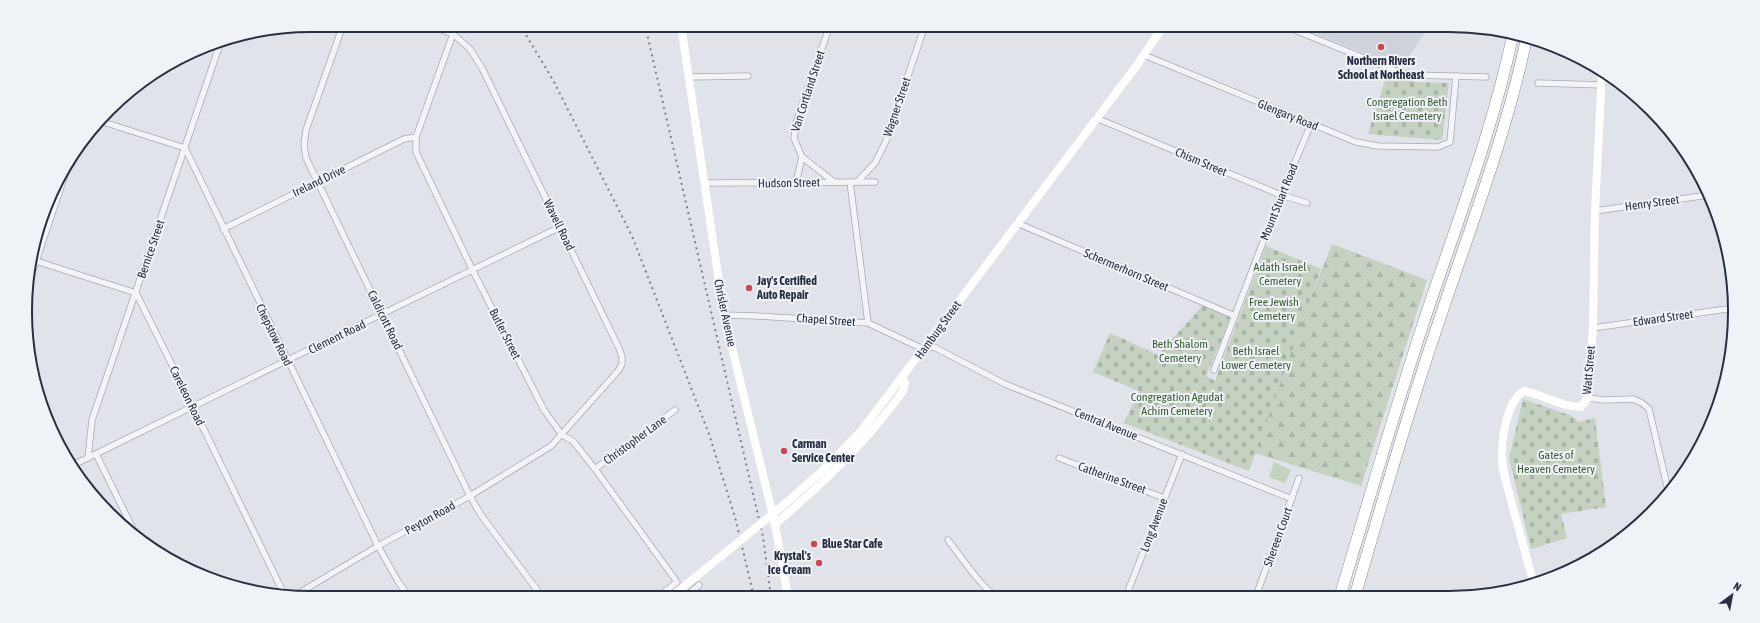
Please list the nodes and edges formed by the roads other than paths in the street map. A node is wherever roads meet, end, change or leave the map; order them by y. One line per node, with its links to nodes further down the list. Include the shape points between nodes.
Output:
1 (341, 32): 26 (street, Caldicott Road, via 306,130 306,158)
2 (447, 32): 8 (street, Wavell Road)
3 (682, 32): 15 (street, Chrisler Avenue)
4 (828, 32): 25 (street, Van Cortland Street, via 797,120 794,138)
5 (923, 32): 30 (street, Wagner Street, via 886,141 876,163)
6 (1159, 32): 12 (street, Hamburg Street)
7 (1299, 32): 14 (street, via 1401,73)
8 (453, 34): 23 (street, Butler Street); 39 (street, Wavell Road, via 470,49 482,68)
9 (1512, 39): 87 (highway, via 1488,133 1422,327)
10 (1525, 43): 88 (highway, via 1501,137 1435,332)
11 (219, 48): 24 (street, Bernice Street)
12 (1144, 55): 20 (street, Hamburg Street); 22 (street, Glengary Road)
13 (748, 76): 15 (street)
14 (1456, 76): 16 (street); 22 (street, Glengary Road, via 1450,142 1438,147 1378,146 1356,142)
15 (688, 77): 27 (street, Chrisler Avenue)
16 (1486, 77)
17 (1602, 78): 19 (street, Watt Street)
18 (1538, 83): 19 (street)
19 (1602, 85): 37 (street, Watt Street)
20 (1096, 118): 34 (street, Chism Street); 38 (street, Hamburg Street)
21 (105, 123): 24 (street)
22 (1311, 124): 34 (street, Mount Stuart Road)
23 (416, 137): 26 (street, Ireland Drive, via 404,139); 43 (street, Butler Street, via 416,152)
24 (185, 148): 40 (street, Chepstow Road); 44 (street, Bernice Street)
25 (802, 157): 28 (street, Van Cortland Street); 32 (street)
26 (316, 182): 40 (street, Ireland Drive); 46 (street, Caldicott Road)
27 (704, 182): 32 (street, Hudson Street); 47 (street, Chrisler Avenue)
28 (834, 182): 29 (street, Hudson Street); 32 (street, Hudson Street)
29 (850, 182): 30 (street, Hudson Street); 49 (street)
30 (857, 182): 31 (street, Hudson Street)
31 (875, 182)
32 (796, 183)
33 (60, 191): 41 (street)
34 (1281, 195): 36 (street, Chism Street); 48 (street, Mount Stuart Road)
35 (1703, 196): 37 (street, Henry Street)
36 (1307, 203)
37 (1595, 211): 50 (street, Watt Street)
38 (1017, 224): 48 (street, Schermerhorn Street); 51 (street, Hamburg Street)
39 (560, 227): 43 (street, Clement Road); 58 (street, Wavell Road, via 622,357 618,371)
40 (223, 229): 52 (street, Chepstow Road)
41 (37, 259)
42 (36, 261): 44 (street)
43 (473, 271): 46 (street, Clement Road); 58 (street, Butler Street, via 544,410)
44 (136, 293): 56 (street, Careleon Road); 61 (street, Bernice Street, via 92,420)
45 (1728, 309): 50 (street, Edward Street)
46 (382, 314): 52 (street, Clement Road); 67 (street, Caldicott Road)
47 (724, 315): 49 (street, Chapel Street); 70 (street, Chrisler Avenue)
48 (1235, 316): 53 (street, Mount Stuart Road)
49 (868, 323): 51 (street, Chapel Street)
50 (1592, 328): 55 (street, Watt Street)
51 (923, 349): 54 (street, Hamburg Street); 60 (street, Central Avenue, via 934,347 1005,384)
52 (287, 362): 56 (street, Clement Road); 73 (street, Chepstow Road)
53 (1214, 370)
54 (902, 378): 70 (street, via 905,383 903,391 866,438 830,476); 81 (street, Hamburg Street, bridge, via 862,430 823,470 788,502)
55 (1588, 398): 66 (street, via 1633,399 1649,409); 74 (street, Watt Street, via 1581,407 1569,407 1524,391 1518,394 1511,406 1506,422 1502,452 1504,474)
56 (193, 407): 59 (street, Clement Road); 76 (street, Careleon Road)
57 (675, 410): 64 (street, Christopher Lane)
58 (562, 435): 64 (street, Butler Street, via 573,441); 67 (street, Peyton Road, via 550,446)
59 (96, 454): 61 (street, Clement Road); 71 (street)
60 (1182, 454): 68 (street, Long Avenue); 69 (street, Central Avenue)
61 (88, 458): 63 (street, Clement Road)
62 (1059, 458): 68 (street, Catherine Street)
63 (77, 463)
64 (595, 469): 80 (street, Butler Street, via 677,582)
65 (1299, 478): 69 (street, Shereen Court)
66 (1667, 486)
67 (470, 496): 73 (street, Peyton Road); 79 (street, Caldicott Road, via 481,515)
68 (1164, 498): 85 (street, Long Avenue)
69 (1292, 498): 86 (street, Shereen Court)
70 (775, 524): 83 (street, Chrisler Avenue)
71 (131, 525)
72 (948, 540): 84 (street)
73 (378, 546): 77 (street, Peyton Road); 78 (street, Chepstow Road)
74 (1532, 578)
75 (699, 585): 82 (street)
76 (282, 589)
77 (303, 591)
78 (405, 591)
79 (538, 591)
80 (666, 591)
81 (678, 591)
82 (692, 591)
83 (787, 591)
84 (989, 591)
85 (1128, 591)
86 (1258, 591)
87 (1342, 591)
88 (1356, 591)

